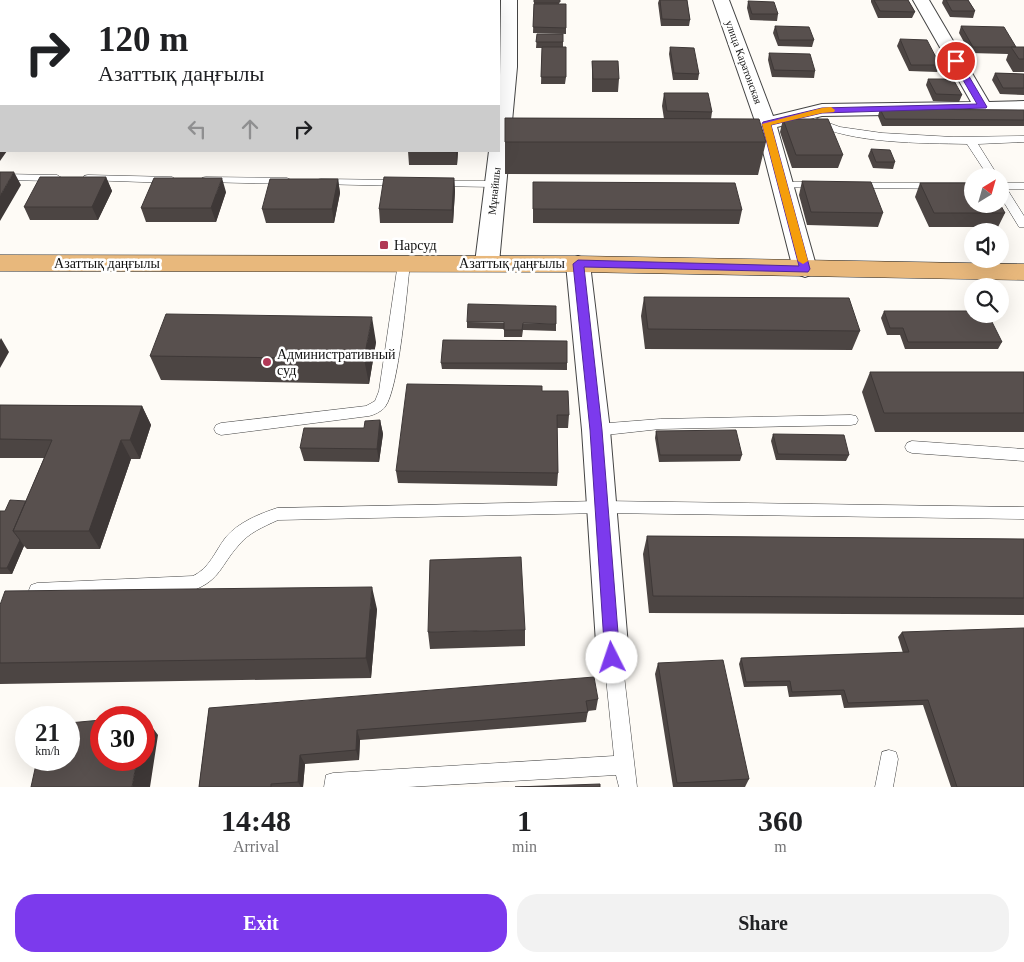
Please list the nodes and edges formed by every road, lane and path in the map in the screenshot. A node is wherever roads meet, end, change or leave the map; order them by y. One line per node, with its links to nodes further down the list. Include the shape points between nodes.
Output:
1 (509, 0): 4 (street, Мұнайшы)
2 (721, 0): 9 (street, улица Каратонская)
3 (921, 0): 5 (street)
4 (504, 28): 8 (street, Мұнайшы, via 508,67)
5 (983, 107): 6 (street); 7 (street, via 822,110)
6 (1024, 107)
7 (804, 114): 9 (street); 11 (lane, via 825,127 844,132)
8 (503, 129): 12 (street, Мұнайшы)
9 (765, 135): 17 (street, улица Каратонская)
10 (1024, 139): 11 (lane)
11 (971, 141): 14 (lane)
12 (500, 150)
13 (500, 152): 16 (street, Мұнайшы)
14 (988, 168)
15 (0, 177): 16 (lane)
16 (495, 184): 25 (street, Мұнайшы)
17 (782, 185): 18 (lane); 27 (street, улица Каратонская)
18 (964, 186)
19 (1024, 186): 20 (lane)
20 (1009, 187)
21 (1009, 202): 22 (lane)
22 (1022, 224)
23 (0, 263): 24 (main road, Азаттық даңғылы)
24 (404, 263): 25 (main road, Азаттық даңғылы); 30 (lane, via 386,391 380,404 369,411)
25 (487, 263): 26 (main road, Азаттық даңғылы)
26 (578, 264): 27 (main road, Азаттық даңғылы); 31 (street)
27 (805, 269): 28 (main road, Азаттық даңғылы)
28 (1024, 272)
29 (851, 420): 31 (lane, via 660,424)
30 (221, 430)
31 (596, 430): 34 (street)
32 (912, 447): 33 (lane)
33 (1024, 455)
34 (602, 507): 35 (lane); 36 (lane, via 277,514 250,525 232,541 212,573 194,583); 37 (street)
35 (1024, 513)
36 (38, 590)
37 (612, 658): 39 (lane)
38 (889, 758): 42 (lane)
39 (624, 765): 40 (lane, via 333,782); 41 (lane)
40 (333, 787)
41 (628, 787)
42 (884, 787)

